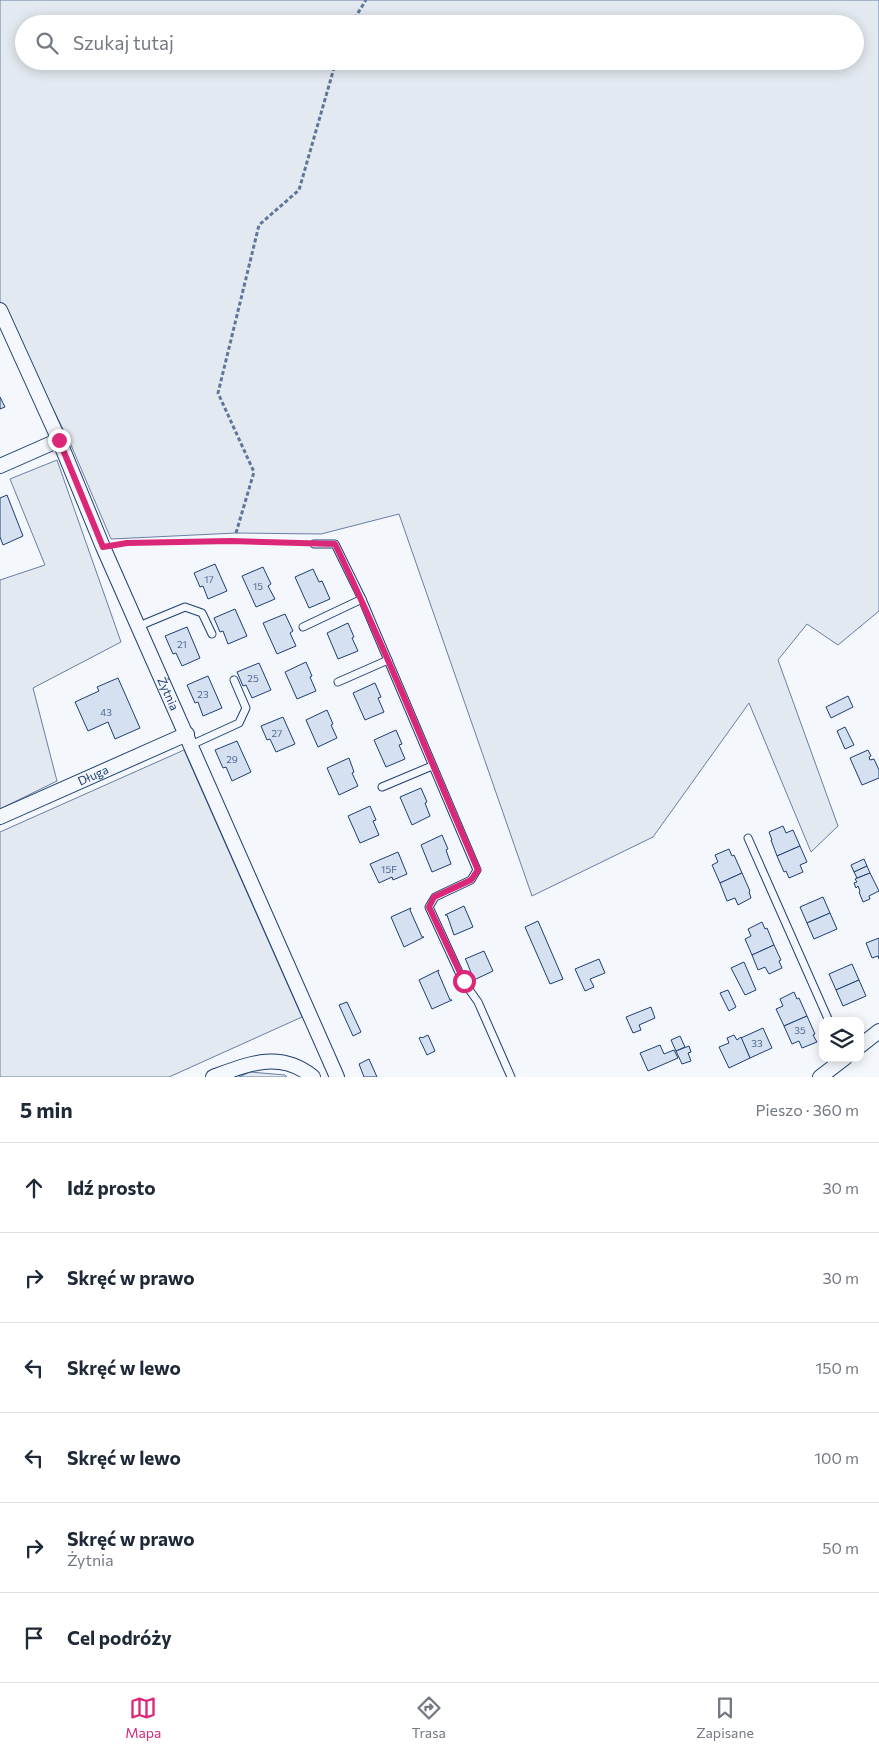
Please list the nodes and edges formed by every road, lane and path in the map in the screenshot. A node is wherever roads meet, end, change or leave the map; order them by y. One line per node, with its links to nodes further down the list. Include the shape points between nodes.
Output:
1 (366, 0): 2 (path)
2 (357, 15)
3 (333, 70): 7 (path, via 298,190 259,225 218,393 254,472)
4 (0, 310): 5 (street, Żytnia)
5 (59, 440): 6 (street); 9 (street, Żytnia)
6 (0, 466)
7 (236, 533)
8 (314, 544): 9 (path, via 222,541 127,543); 10 (lane, via 335,544)
9 (103, 547): 11 (street, Żytnia)
10 (362, 599): 12 (lane); 14 (lane)
11 (139, 626): 13 (lane, via 185,607 202,613); 17 (street, Żytnia)
12 (303, 627)
13 (212, 634)
14 (388, 660): 16 (lane); 18 (lane)
15 (234, 680): 17 (lane, via 246,708 239,723)
16 (338, 682)
17 (189, 740): 20 (street, Długa); 28 (street, Żytnia)
18 (432, 766): 19 (lane); 29 (lane, via 478,870 471,880 434,897 429,907 464,981 478,1002)
19 (382, 787)
20 (0, 817)
21 (748, 838): 22 (lane)
22 (828, 1017)
23 (879, 1031): 24 (street)
24 (864, 1043)
25 (840, 1062): 30 (street)
26 (212, 1077): 27 (street, via 263,1061 296,1066)
27 (313, 1077)
28 (337, 1077)
29 (511, 1077)
30 (820, 1077)

